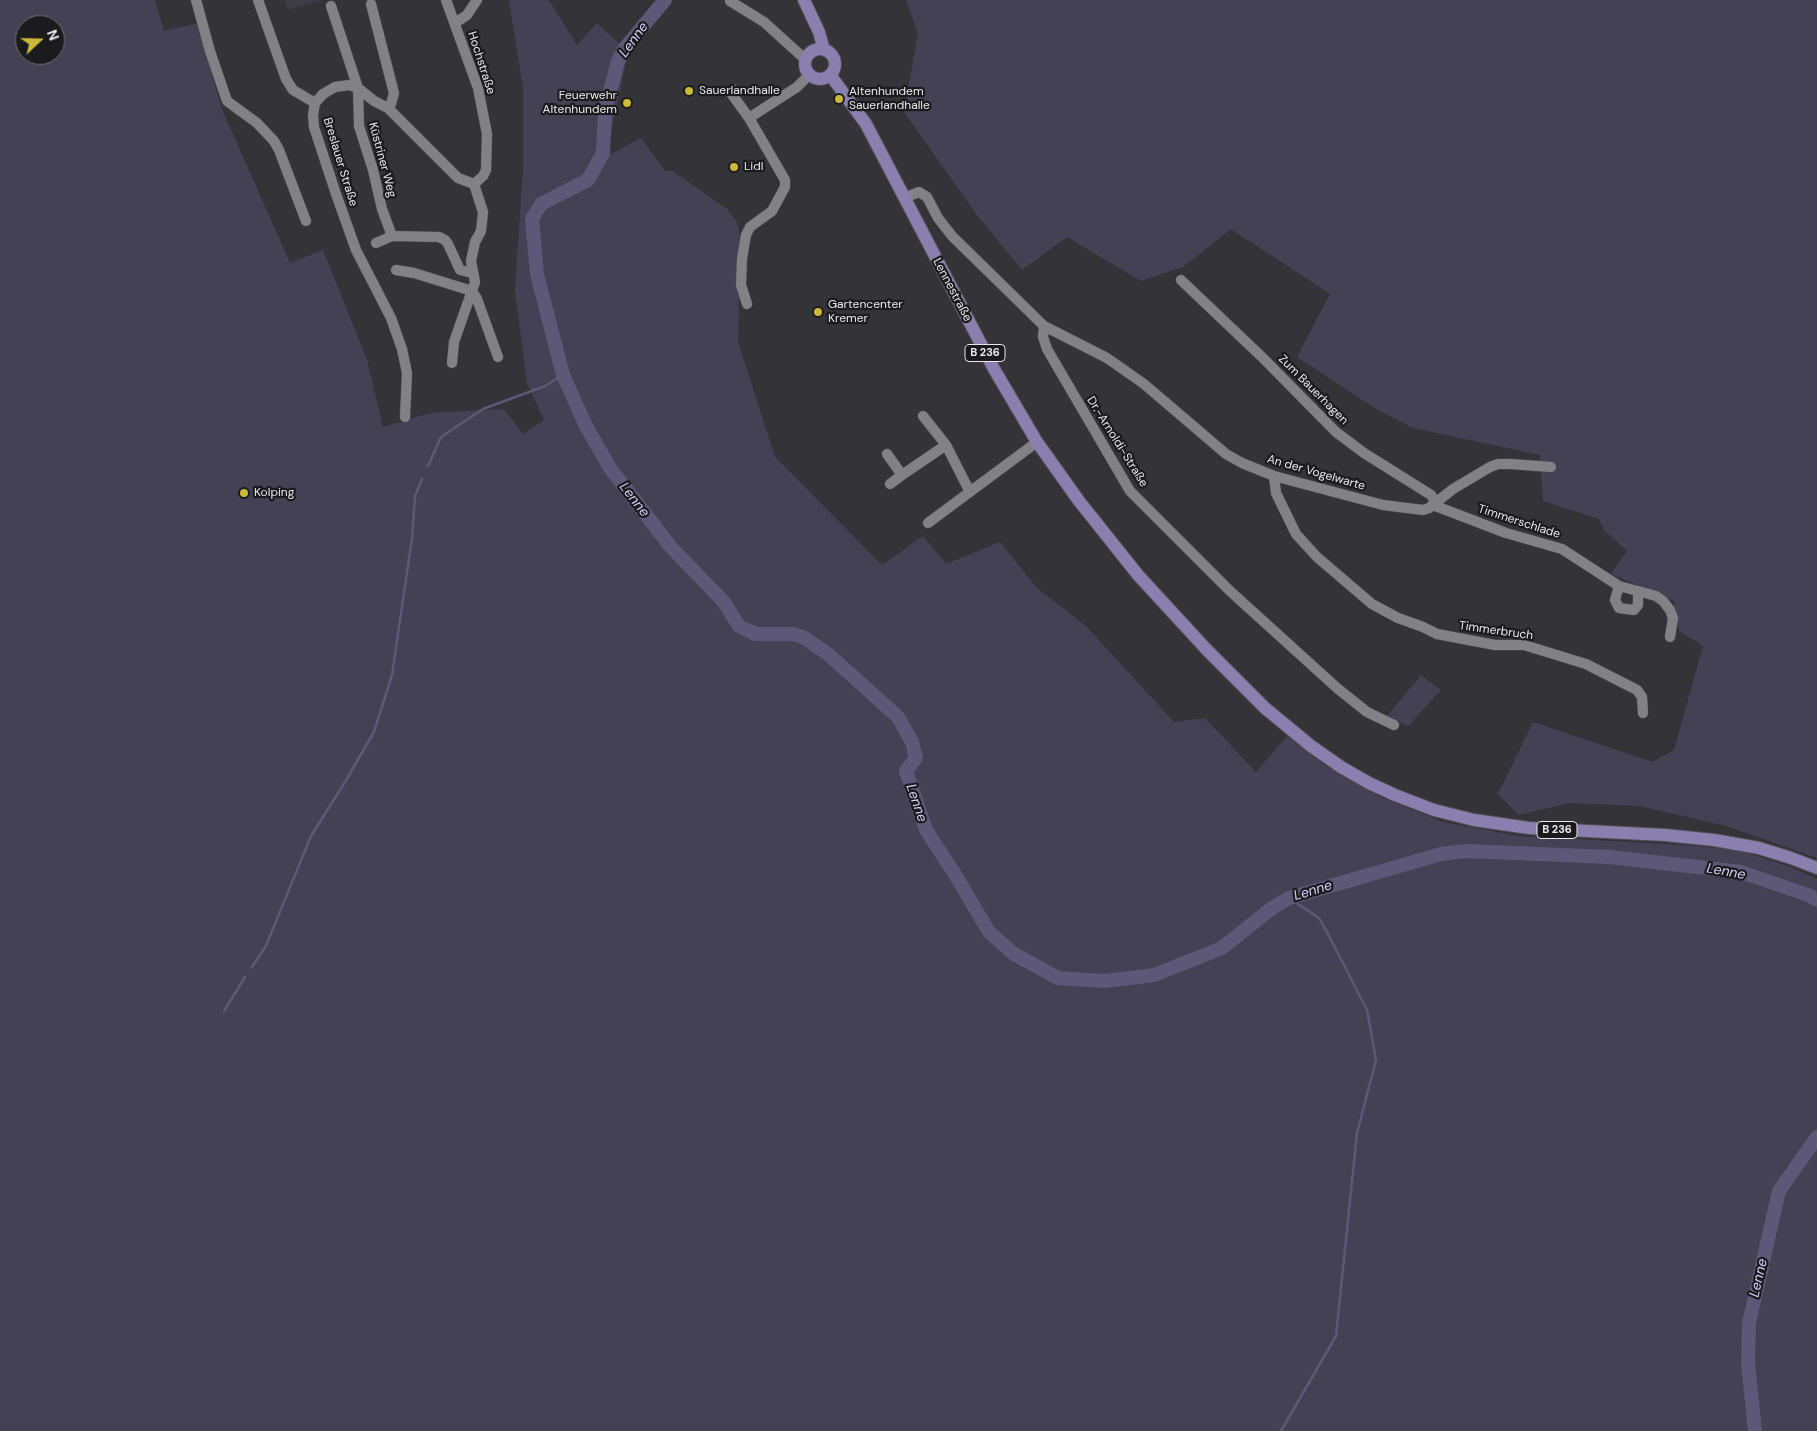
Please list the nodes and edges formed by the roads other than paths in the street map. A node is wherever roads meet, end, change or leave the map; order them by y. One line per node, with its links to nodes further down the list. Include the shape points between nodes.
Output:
1 (196, 0): 21 (street, via 227,101 257,123 280,150)
2 (258, 0): 16 (street, via 286,79 298,95)
3 (446, 0): 9 (street, Hochstraße)
4 (478, 0): 9 (street, via 467,15)
5 (804, 0): 10 (main road)
6 (730, 1): 11 (street, via 764,22)
7 (371, 4): 17 (street, via 394,93)
8 (331, 6): 14 (street, Küstriner Weg)
9 (455, 22): 19 (street, Hochstraße, via 478,88 487,134 486,170)
10 (824, 50): 11 (main road, via 815,50); 13 (main road, via 832,54 836,62)
11 (806, 60): 12 (main road)
12 (810, 75): 13 (main road, via 818,79); 18 (street)
13 (831, 76): 20 (main road, Lennestraße / B 236, via 866,124)
14 (358, 88): 16 (street, Breslauer Straße, via 350,85 335,87); 17 (street); 22 (street, Küstriner Weg, via 359,126)
15 (734, 90): 18 (street, via 732,93)
16 (315, 103): 33 (street, Breslauer Straße, via 314,128 336,194 356,250 391,318 402,349 407,373)
17 (388, 108): 19 (street, via 458,178)
18 (749, 118): 28 (street, via 785,180 785,186 772,211 756,221 746,235 741,286)
19 (474, 184): 25 (street, via 484,212 481,231 474,242)
20 (904, 198): 29 (street, via 919,192 927,196 952,236); 34 (main road, Lennestraße / B 236, via 994,369)
21 (306, 221)
22 (392, 236): 23 (street); 25 (street, via 439,237 448,244 460,270)
23 (376, 243)
24 (396, 270): 27 (street)
25 (472, 273): 27 (street)
26 (1181, 280): 42 (street, Zum Bauerhagen, via 1336,432 1432,495)
27 (472, 291): 30 (street, via 478,299); 31 (street, via 454,342)
28 (747, 304)
29 (1044, 326): 39 (street, An der Vogelwarte, via 1107,358 1144,384 1226,454); 48 (street, Dr.-Arnoldi-Straße, via 1047,349 1130,491 1230,591 1337,688 1367,712)
30 (498, 357)
31 (452, 363)
32 (923, 416): 35 (street)
33 (405, 417)
34 (1037, 442): 41 (street); 49 (main road, Lennestraße / B 236, via 1138,575 1207,650 1265,708 1326,757 1369,783 1414,803 1474,820 1529,828 1714,840 1759,848)
35 (946, 445): 38 (street); 41 (street)
36 (887, 454): 38 (street)
37 (1551, 467): 42 (street, via 1498,464 1453,489)
38 (902, 475): 40 (street)
39 (1274, 476): 42 (street, An der Vogelwarte, via 1383,505 1423,510); 47 (street, Timmerbruch, via 1276,493 1296,534 1317,557 1372,604 1437,634 1495,645 1524,645 1586,664 1637,690 1642,696)
40 (890, 484)
41 (970, 492): 43 (street)
42 (1433, 505): 44 (street, Timmerschlade, via 1562,550)
43 (928, 523)
44 (1619, 586): 45 (street, Timmerschlade); 45 (street, via 1615,600 1619,608 1634,610 1638,605)
45 (1638, 591): 46 (street, Timmerschlade, via 1656,596 1670,610 1673,618)
46 (1670, 637)
47 (1643, 713)
48 (1394, 725)
49 (1817, 868)

